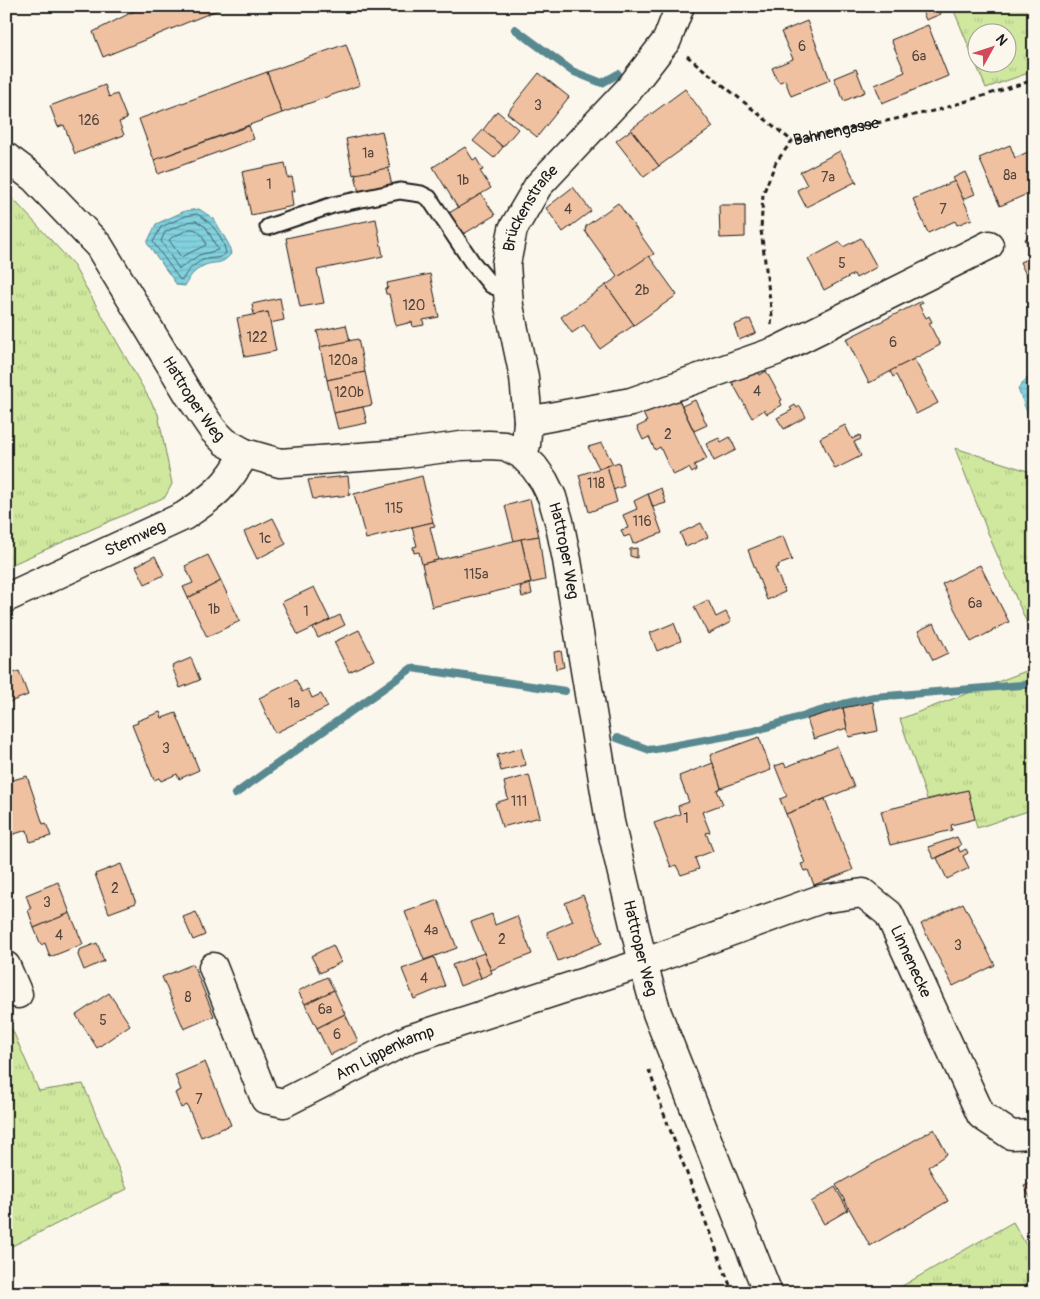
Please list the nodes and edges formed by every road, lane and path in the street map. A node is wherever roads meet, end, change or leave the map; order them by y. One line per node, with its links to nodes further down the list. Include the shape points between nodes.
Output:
1 (680, 6): 2 (street, Brückenstraße)
2 (667, 40): 4 (path); 8 (street, Brückenstraße, via 630,88 538,186 513,229 506,264)
3 (1034, 80): 4 (path, Bahnengasse, via 938,110)
4 (792, 141): 9 (path, Bahnengasse, via 776,162 763,194 761,230 772,316 770,334)
5 (6, 157): 11 (street, Hattroper Weg, via 34,178 99,246 213,430)
6 (268, 227): 8 (lane, via 342,203 400,191 421,194 428,198 491,285)
7 (989, 245): 9 (street)
8 (508, 292): 10 (street, Brückenstraße, via 508,306 524,377)
9 (776, 351): 10 (street, via 631,402)
10 (528, 421): 12 (street, Brückenstraße, via 526,445)
11 (245, 454): 12 (street, Hattroper Weg, via 280,464 470,445 505,446); 13 (street, Stemweg, via 223,486 184,516)
12 (521, 454): 14 (street, Hattroper Weg, via 544,481 559,521 610,822)
13 (6, 598)
14 (643, 963): 16 (street, Am Lippenkamp, via 409,1039 284,1103 265,1099); 19 (street, Linnenecke, via 821,898 863,893 889,914 980,1115 1011,1135); 21 (street, Hattroper Weg, via 657,1013)
15 (6, 966): 17 (street)
16 (213, 967)
17 (18, 994)
18 (648, 1068): 20 (path)
19 (1034, 1134)
20 (733, 1293)
21 (768, 1293)

